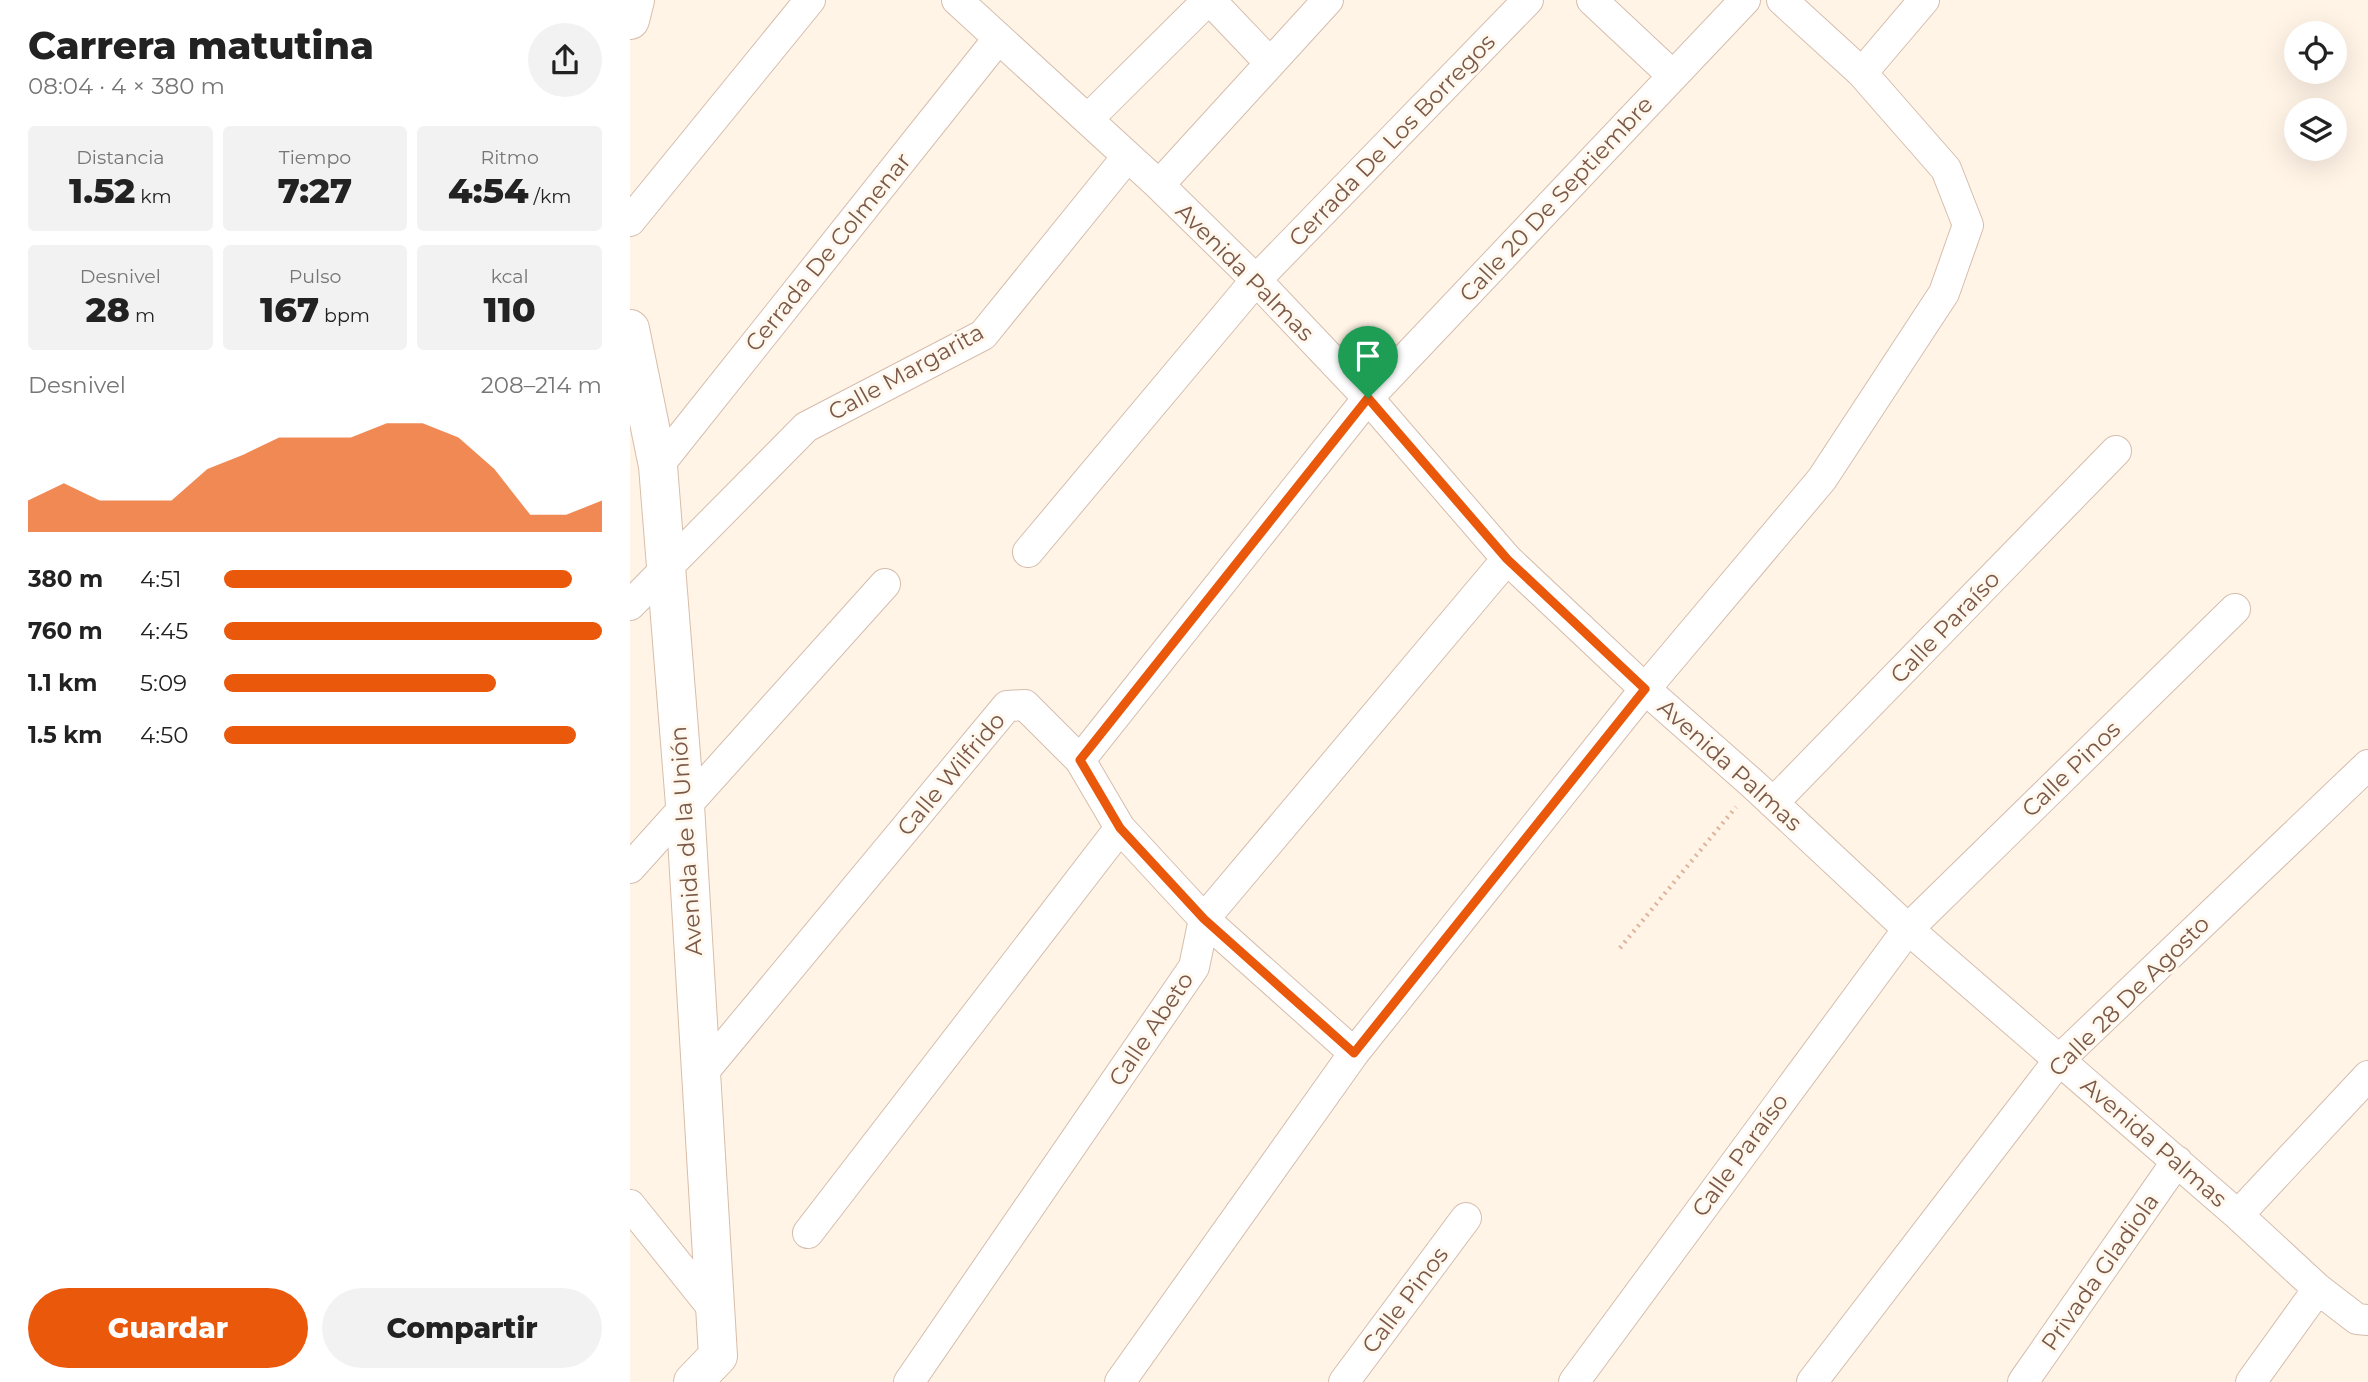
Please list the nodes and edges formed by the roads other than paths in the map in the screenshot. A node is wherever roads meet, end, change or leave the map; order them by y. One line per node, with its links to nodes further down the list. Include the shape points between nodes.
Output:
1 (810, 0): 17 (street)
2 (957, 0): 10 (street, Avenida Palmas)
3 (1209, 0): 11 (street); 14 (street)
4 (1328, 0): 11 (street)
5 (1528, 0): 18 (street, Cerrada De Los Borregos)
6 (1592, 0): 13 (street)
7 (1745, 0): 13 (street, Calle 20 De Septiembre)
8 (1782, 0): 12 (street)
9 (1924, 0): 12 (street)
10 (998, 39): 14 (street, Avenida Palmas); 23 (street, Cerrada De Colmenar)
11 (1270, 64): 16 (street)
12 (1862, 73): 30 (street, via 1946,169 1968,225 1944,293 1822,479)
13 (1672, 75): 21 (street, Calle 20 De Septiembre)
14 (1088, 119): 15 (street, Avenida Palmas)
15 (1127, 157): 16 (street, Avenida Palmas); 26 (street, Calle Margarita, via 983,335 806,427)
16 (1159, 185): 18 (street, Avenida Palmas)
17 (630, 221)
18 (1256, 280): 21 (street, Avenida Palmas); 24 (street, Cerrada De Los Borregos)
19 (630, 329): 20 (main road, Avenida de la Unión)
20 (634, 379): 23 (main road, Avenida de la Unión)
21 (1368, 398): 25 (street, Avenida Palmas); 31 (street)
22 (2116, 451): 33 (street, Calle Paraíso)
23 (658, 466): 26 (main road, Avenida de la Unión)
24 (1028, 552)
25 (1507, 559): 30 (street, Avenida Palmas); 37 (street, Calle Abeto)
26 (666, 569): 28 (street, Calle Margarita); 34 (main road, Avenida de la Unión)
27 (885, 584): 34 (street)
28 (630, 605)
29 (2235, 609): 38 (street, Calle Pinos)
30 (1645, 689): 33 (street, Avenida Palmas); 39 (street)
31 (1080, 760): 35 (street, Calle Wilfrido); 41 (street, Calle Wilfrido, via 1025,705 1007,706)
32 (2368, 765): 40 (street, Calle 28 De Agosto)
33 (1764, 794): 38 (street, Avenida Palmas)
34 (685, 806): 36 (street); 41 (main road, Avenida de la Unión)
35 (1120, 828): 37 (street, Calle Wilfrido); 47 (street)
36 (630, 868)
37 (1204, 919): 39 (street, Calle Wilfrido); 52 (street, Calle Abeto, via 1194,967)
38 (1908, 929): 40 (street, Avenida Palmas); 55 (street, Calle Paraíso)
39 (1354, 1053): 53 (street)
40 (2059, 1060): 43 (street, Avenida Palmas); 56 (street, Calle 28 De Agosto)
41 (700, 1076): 49 (main road, Avenida de la Unión)
42 (2368, 1076): 45 (street)
43 (2177, 1161): 45 (street, Avenida Palmas); 57 (street, Privada Gladiola)
44 (630, 1205): 49 (street)
45 (2238, 1215): 48 (street, Avenida Palmas)
46 (1466, 1218): 54 (street, Calle Pinos)
47 (808, 1233)
48 (2318, 1289): 50 (street, Avenida Palmas); 58 (street)
49 (716, 1312): 51 (main road, Avenida de la Unión)
50 (2362, 1320)
51 (717, 1373)
52 (909, 1382)
53 (1120, 1382)
54 (1344, 1382)
55 (1574, 1382)
56 (1812, 1382)
57 (2023, 1382)
58 (2251, 1382)

